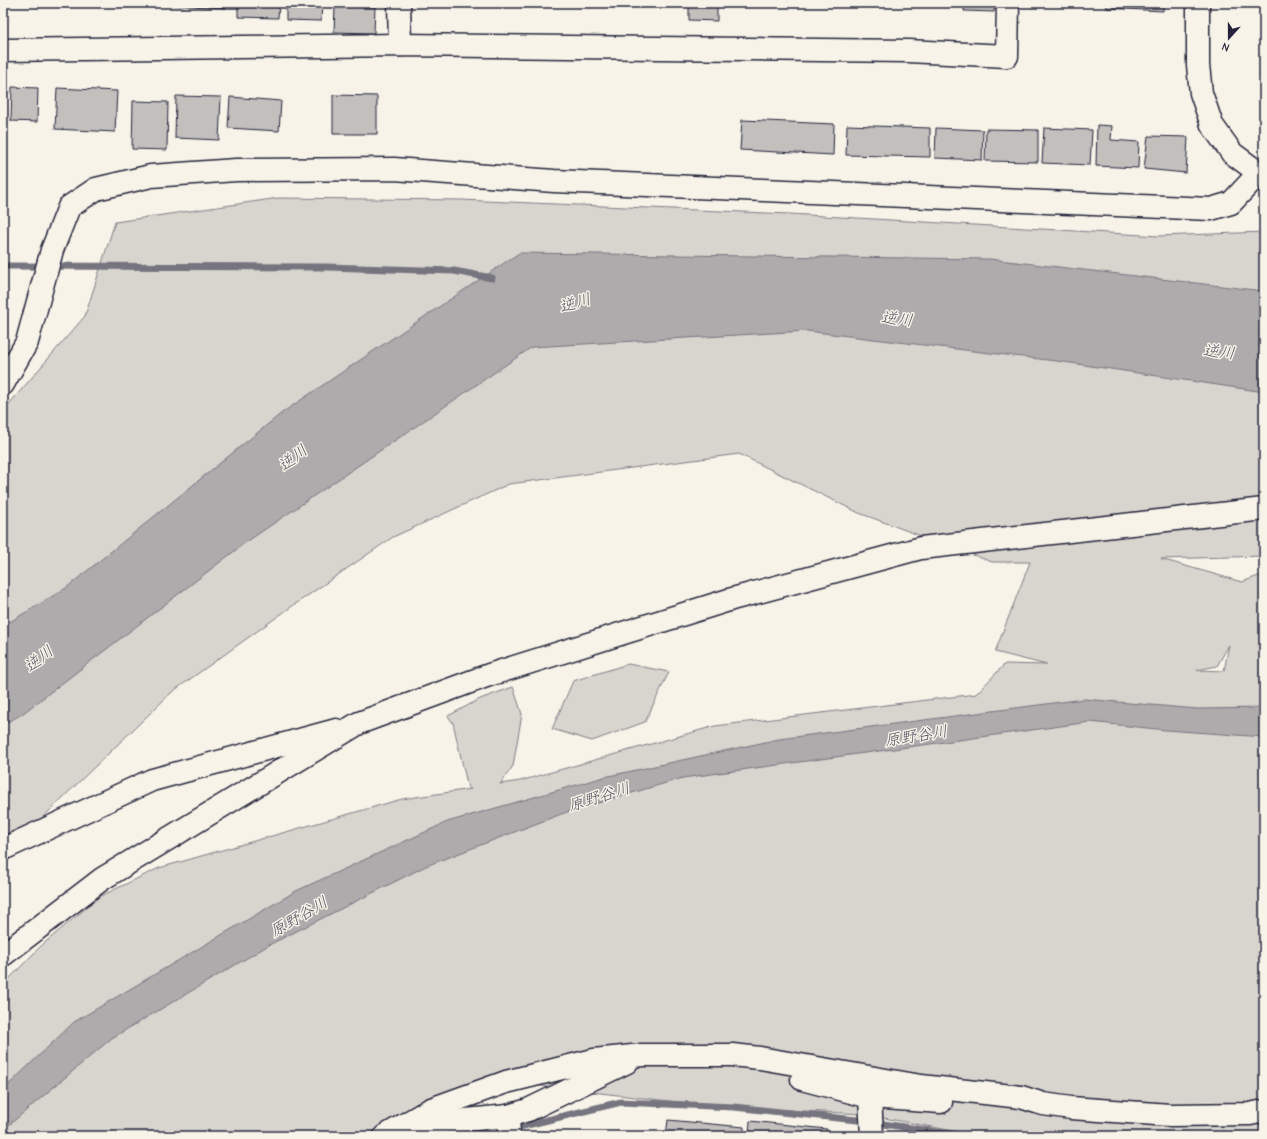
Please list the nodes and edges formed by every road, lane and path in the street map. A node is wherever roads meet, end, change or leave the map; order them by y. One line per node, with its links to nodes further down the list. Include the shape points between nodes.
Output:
1 (399, 3): 4 (street)
2 (1008, 3): 4 (street, via 1007,56 908,52)
3 (1198, 3): 6 (street, via 1198,65 1201,93 1212,125 1232,153)
4 (400, 45): 5 (street)
5 (3, 50)
6 (1261, 174): 7 (street, via 1231,203 1211,209 554,181 394,169 236,170 151,176 96,189 69,207 52,250 27,342)
7 (3, 384)
8 (1264, 509): 9 (street, via 921,548 732,599 489,675)
9 (359, 723): 10 (street, via 152,780); 11 (street, via 102,879)
10 (3, 849)
11 (3, 955)
12 (642, 1055): 13 (street, via 732,1055); 17 (street, via 528,1110); 18 (street, via 594,1060 506,1082 431,1108)
13 (760, 1058): 14 (street, via 922,1086); 15 (street, via 783,1074)
14 (1021, 1096): 15 (street, via 965,1104); 16 (street, via 1043,1104 1071,1108 1170,1115 1250,1114)
15 (870, 1097): 19 (street)
16 (1264, 1111)
17 (508, 1126): 18 (street, via 424,1124)
18 (386, 1136)
19 (872, 1136)

